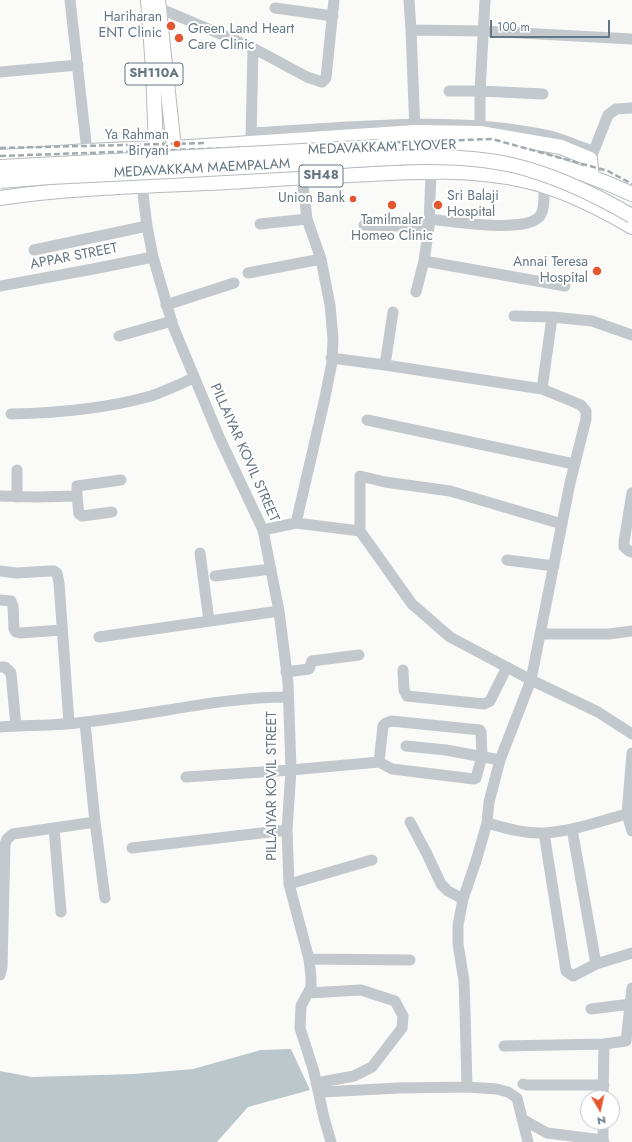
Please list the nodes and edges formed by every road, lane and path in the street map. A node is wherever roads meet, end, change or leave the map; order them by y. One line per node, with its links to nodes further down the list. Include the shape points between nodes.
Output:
1 (70, 0): 12 (street)
2 (334, 0): 7 (street)
3 (409, 0): 8 (street)
4 (485, 0): 9 (street)
5 (155, 3): 11 (street); 21 (main road, SH110A, via 153,68); 22 (main road, SH110A)
6 (275, 8): 7 (street)
7 (333, 16): 11 (street, via 326,78 322,82 307,77)
8 (411, 30): 9 (street); 18 (street)
9 (483, 31): 10 (street); 15 (street)
10 (632, 39)
11 (253, 48): 20 (street)
12 (78, 65): 13 (street); 23 (street)
13 (0, 72)
14 (449, 91): 15 (street)
15 (480, 91): 16 (street); 19 (street)
16 (543, 94)
17 (632, 108): 25 (street, via 616,109 608,115)
18 (415, 128): 19 (main road); 20 (main road)
19 (480, 130): 25 (main road)
20 (249, 140): 22 (main road); 31 (main road)
21 (156, 148): 23 (main road); 35 (main road, SH110A)
22 (174, 148): 33 (main road, SH110A)
23 (87, 151): 24 (main road)
24 (30, 155): 26 (main road); 37 (main road)
25 (592, 155): 30 (main road)
26 (0, 158)
27 (0, 167): 30 (main road, MEDAVAKKAM FLYOVER, bridge, via 436,144 470,145 514,153)
28 (431, 172): 29 (main road, SH48); 36 (main road, SH48, via 477,173); 42 (street)
29 (302, 177): 31 (main road, SH48); 41 (street)
30 (592, 177): 38 (main road, MEDAVAKKAM FLYOVER)
31 (248, 180): 33 (main road, SH48)
32 (0, 181): 40 (main road, MEDAVAKKAM MAEMPALAM, bridge, via 374,159 462,158 512,166 557,180 583,190)
33 (177, 185): 35 (main road, SH48)
34 (142, 186): 35 (main road, SH48); 37 (main road, SH48); 45 (street, PILLAIYAR KOVIL STREET)
35 (162, 186)
36 (544, 186): 42 (street, via 542,212 533,220 500,226); 46 (main road, SH48, via 587,202)
37 (32, 194): 39 (main road, SH48)
38 (632, 194)
39 (0, 198)
40 (632, 216)
41 (307, 219): 43 (street); 49 (street)
42 (428, 223): 44 (street); 50 (street)
43 (260, 224)
44 (364, 225)
45 (147, 226): 47 (street); 48 (street, PILLAIYAR KOVIL STREET)
46 (632, 226)
47 (34, 250)
48 (153, 257): 53 (street, APPAR STREET); 56 (street, PILLAIYAR KOVIL STREET)
49 (321, 259): 51 (street); 63 (street, via 330,305 333,339)
50 (424, 261): 54 (street); 55 (street)
51 (248, 273)
52 (234, 283): 56 (street)
53 (0, 286)
54 (565, 286)
55 (416, 292)
56 (166, 305): 60 (street, PILLAIYAR KOVIL STREET)
57 (393, 312): 64 (street)
58 (514, 316): 59 (street)
59 (552, 317): 61 (street, via 592,321); 66 (street)
60 (172, 320): 62 (street); 65 (street, PILLAIYAR KOVIL STREET)
61 (632, 335)
62 (119, 336)
63 (331, 358): 64 (street); 77 (street, via 324,402)
64 (385, 365): 66 (street)
65 (194, 378): 67 (street, via 151,395 96,409); 79 (street, PILLAIYAR KOVIL STREET)
66 (542, 389): 69 (street, via 581,405 586,411)
67 (11, 414)
68 (367, 420): 69 (street)
69 (574, 464): 78 (street)
70 (17, 470): 75 (street)
71 (122, 480): 74 (street, via 77,486)
72 (632, 493): 81 (street)
73 (0, 496): 75 (street)
74 (77, 496): 75 (street); 76 (street, via 82,516)
75 (18, 497)
76 (112, 512)
77 (296, 523): 79 (street); 80 (street)
78 (562, 524): 80 (street, via 450,491 360,476); 84 (street)
79 (263, 530): 85 (street, PILLAIYAR KOVIL STREET)
80 (360, 531): 97 (street, via 412,604 450,637)
81 (628, 549)
82 (200, 553): 90 (street)
83 (507, 560): 84 (street)
84 (554, 566): 93 (street)
85 (271, 569): 87 (street); 89 (street, PILLAIYAR KOVIL STREET)
86 (0, 571): 91 (street, via 54,571 59,583)
87 (215, 576)
88 (0, 600): 91 (street, via 11,601 16,632)
89 (279, 611): 90 (street); 99 (street, PILLAIYAR KOVIL STREET)
90 (209, 621): 94 (street)
91 (62, 630): 103 (street)
92 (632, 631): 93 (street, via 609,634)
93 (541, 634): 100 (street)
94 (100, 637)
95 (359, 655): 99 (street, via 312,661 309,669)
96 (0, 667): 104 (street, via 5,667 11,673)
97 (507, 667): 98 (street, via 490,701 484,704 408,696 404,690); 100 (street)
98 (403, 670)
99 (286, 672): 101 (street, PILLAIYAR KOVIL STREET)
100 (531, 680): 106 (street, via 598,712); 110 (street)
101 (288, 697): 102 (street, via 269,697); 112 (street, PILLAIYAR KOVIL STREET)
102 (84, 722): 103 (street); 115 (street)
103 (69, 724): 104 (street)
104 (16, 726): 105 (street)
105 (0, 727)
106 (632, 734)
107 (406, 746): 109 (street)
108 (632, 753): 114 (street)
109 (482, 756): 110 (street); 111 (street, via 476,778 472,779 392,768); 111 (street, via 481,731 391,721 383,726)
110 (500, 760): 117 (street, via 489,802)
111 (379, 762): 112 (street)
112 (291, 770): 113 (street); 120 (street, PILLAIYAR KOVIL STREET)
113 (186, 776)
114 (627, 814): 119 (street); 121 (street)
115 (96, 822): 118 (street); 126 (street)
116 (410, 822): 127 (street, via 441,884)
117 (487, 823): 122 (street, via 523,832); 127 (street)
118 (54, 828): 128 (street); 133 (street, via 13,834 4,844)
119 (572, 829): 122 (street); 132 (street)
120 (287, 830): 123 (street); 125 (street, PILLAIYAR KOVIL STREET)
121 (632, 831)
122 (544, 833): 132 (street, via 566,971 572,976)
123 (132, 848)
124 (372, 860): 125 (street)
125 (288, 884): 130 (street, PILLAIYAR KOVIL STREET)
126 (105, 898)
127 (462, 899): 143 (street, via 458,944 464,981)
128 (62, 912)
129 (632, 952): 132 (street)
130 (309, 959): 131 (street); 135 (street, PILLAIYAR KOVIL STREET, via 311,987)
131 (410, 960)
132 (596, 964)
133 (0, 975)
134 (632, 988): 136 (street)
135 (308, 993): 142 (street, PILLAIYAR KOVIL STREET, via 301,1006 300,1028); 142 (street, via 361,990 395,1001 403,1016 402,1028 372,1066 354,1076)
136 (631, 1004): 137 (street); 138 (street, via 626,1041)
137 (591, 1009)
138 (604, 1044): 139 (street); 141 (street)
139 (504, 1046)
140 (523, 1084): 141 (street)
141 (604, 1085): 144 (street)
142 (317, 1086): 143 (street, via 323,1092); 148 (street, PILLAIYAR KOVIL STREET)
143 (467, 1087): 145 (street, via 497,1089 514,1094)
144 (604, 1090)
145 (522, 1119): 147 (street, via 547,1133); 149 (street)
146 (603, 1130): 147 (street)
147 (603, 1141)
148 (331, 1142)
149 (528, 1142)

